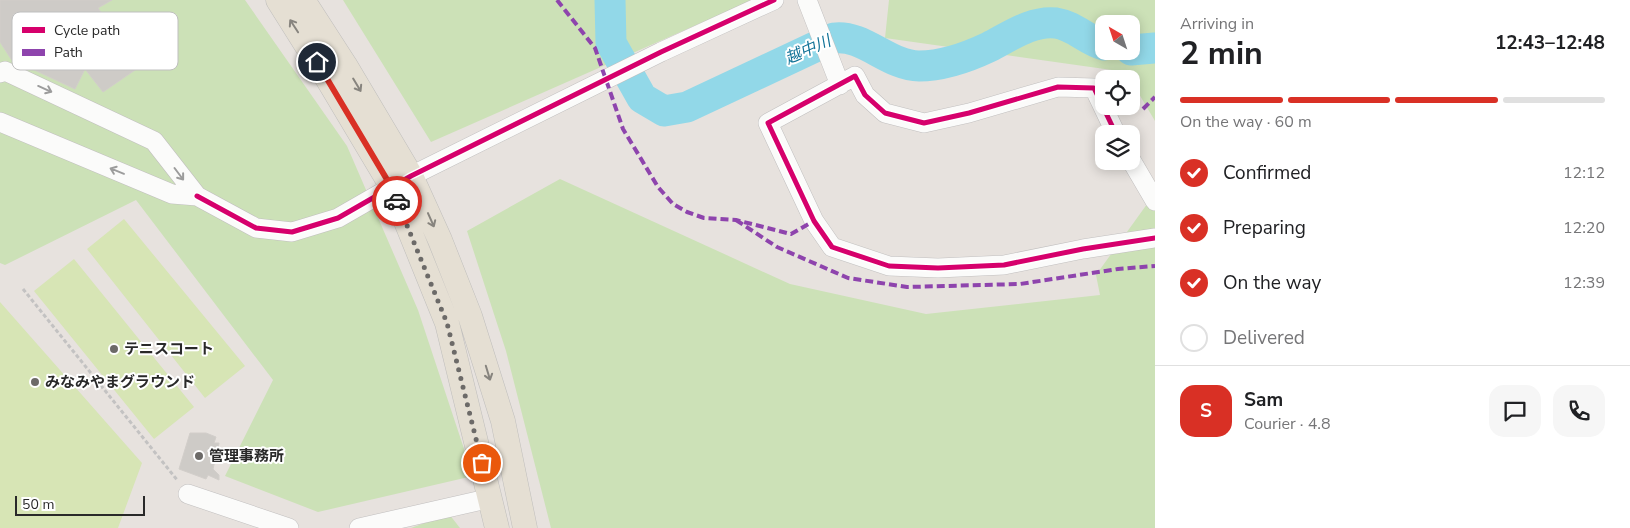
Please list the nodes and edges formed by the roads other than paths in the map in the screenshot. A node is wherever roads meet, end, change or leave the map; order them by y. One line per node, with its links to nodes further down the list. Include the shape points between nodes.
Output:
1 (278, 0): 10 (main road, one-way to 1, via 327,78)
2 (303, 0): 10 (main road, one-way to 10, via 345,65)
3 (774, 0): 10 (street, via 661,52)
4 (808, 3): 6 (street)
5 (0, 73): 11 (street, one-way to 11, via 5,71 40,86 154,140)
6 (840, 84): 8 (street, via 856,76 865,95 885,113 924,124 1058,87 1094,88); 13 (street, via 768,123 814,221 832,248 889,266 938,268 1004,265)
7 (0, 122): 11 (street, one-way to 7, via 172,194)
8 (1112, 125)
9 (1137, 170): 12 (street)
10 (401, 182): 11 (street, via 338,218 292,232 256,228); 15 (main road, via 447,323); 19 (main road, one-way to 19, via 470,316 503,421)
11 (197, 196)
12 (1155, 201)
13 (1155, 238)
14 (188, 494): 16 (street)
15 (491, 498): 17 (street); 18 (main road)
16 (289, 528)
17 (359, 528)
18 (498, 528)
19 (525, 528)

